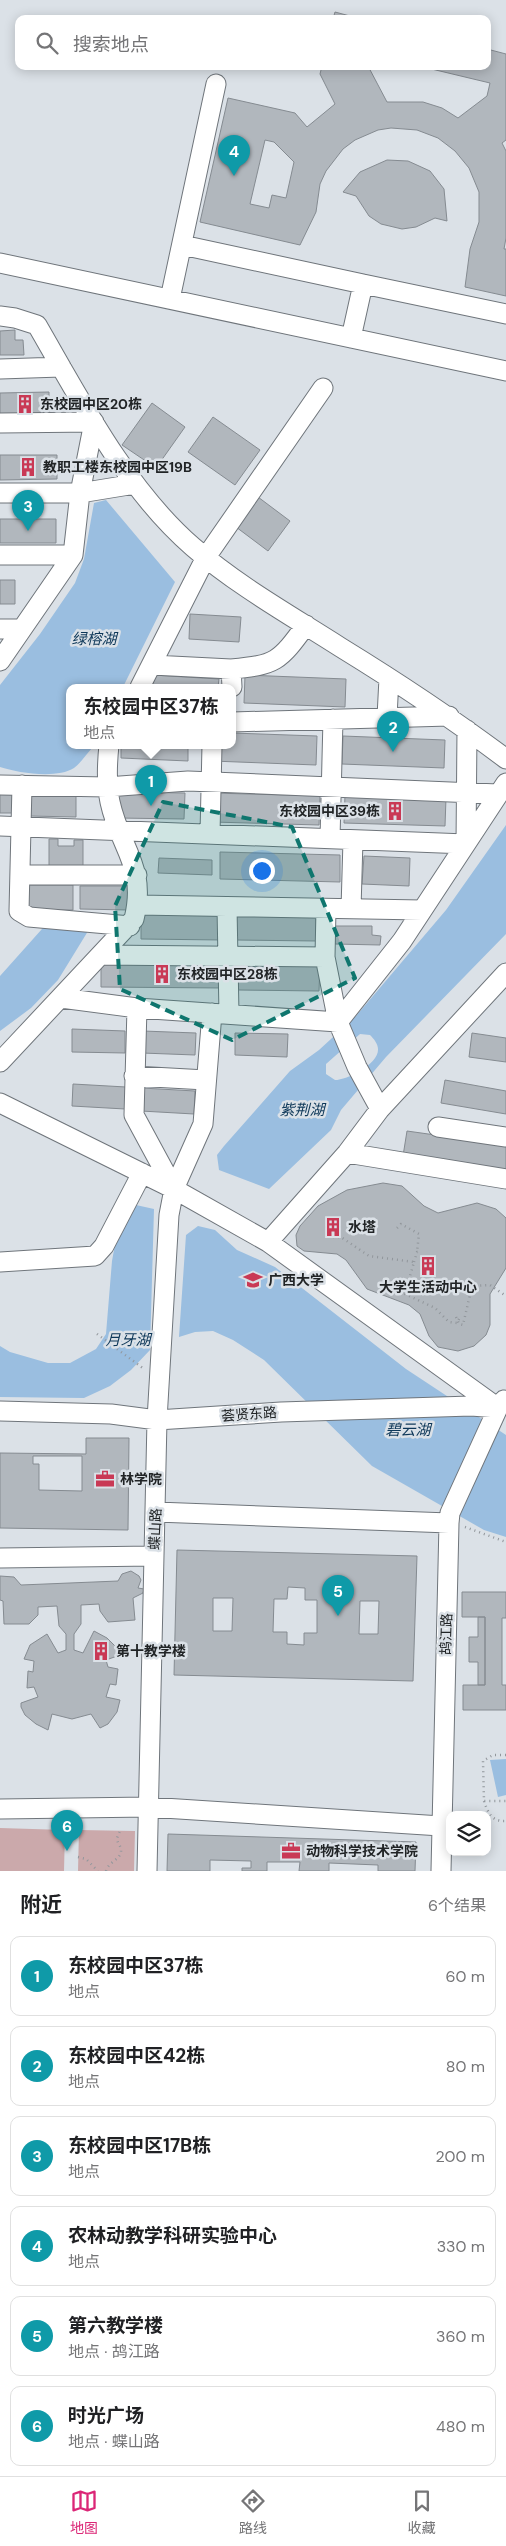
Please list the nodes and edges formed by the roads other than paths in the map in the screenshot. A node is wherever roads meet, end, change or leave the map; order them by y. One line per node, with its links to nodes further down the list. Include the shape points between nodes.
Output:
1 (216, 84): 2 (street)
2 (182, 245): 4 (street); 5 (street)
3 (0, 263): 5 (street)
4 (363, 284): 6 (street); 8 (street)
5 (170, 299): 8 (street)
6 (506, 314)
7 (0, 316): 9 (street, via 37,325)
8 (351, 338): 11 (street)
9 (62, 367): 10 (street); 13 (street)
10 (0, 369)
11 (506, 371)
12 (323, 388): 20 (street)
13 (94, 422): 14 (street); 15 (street); 17 (street)
14 (0, 423)
15 (135, 484): 17 (street); 20 (street)
16 (0, 493): 17 (street)
17 (80, 493): 19 (street)
18 (0, 555): 19 (street)
19 (73, 555): 23 (street)
20 (206, 557): 21 (street, via 247,589); 25 (street)
21 (306, 626): 26 (street, via 286,653 272,663); 27 (street)
22 (0, 629): 23 (street)
23 (21, 630): 24 (street)
24 (0, 661)
25 (152, 665): 26 (street); 28 (street)
26 (231, 678)
27 (389, 678): 29 (street); 30 (street)
28 (142, 684)
29 (449, 716): 30 (street); 33 (street)
30 (388, 717): 31 (street)
31 (333, 719): 32 (street); 41 (street)
32 (236, 722)
33 (467, 730): 36 (street); 43 (street)
34 (108, 749): 40 (street)
35 (212, 749): 37 (street)
36 (506, 759)
37 (211, 782): 40 (street); 41 (street); 47 (street)
38 (0, 785): 39 (street)
39 (22, 785): 40 (street); 45 (street)
40 (107, 787): 46 (street)
41 (330, 788): 43 (street); 48 (street)
42 (502, 789): 43 (street); 50 (street)
43 (466, 793): 50 (street)
44 (0, 826): 45 (street)
45 (20, 826): 46 (street); 51 (street)
46 (118, 831): 47 (street); 52 (street)
47 (210, 834): 48 (street)
48 (330, 839): 49 (street)
49 (353, 840): 50 (street); 56 (street)
50 (466, 844): 57 (street)
51 (21, 875): 52 (street); 58 (street, via 18,907 29,917)
52 (137, 875): 53 (street)
53 (138, 905): 54 (street); 58 (street)
54 (227, 907): 55 (street); 60 (street, 蝶山路)
55 (326, 909): 56 (street); 61 (street)
56 (351, 909): 57 (street)
57 (422, 910): 66 (street)
58 (130, 926): 59 (street)
59 (102, 955): 60 (street); 63 (street)
60 (228, 957): 61 (street); 65 (street, 蝶山路)
61 (325, 957): 66 (street)
62 (506, 973): 71 (street)
63 (61, 998): 64 (street); 67 (street)
64 (137, 1008): 65 (street); 68 (street)
65 (220, 1013): 66 (street); 69 (street, 蝶山路)
66 (339, 1025): 71 (street)
67 (0, 1062)
68 (134, 1076): 69 (street); 77 (street, via 134,1115)
69 (206, 1080): 77 (street, 蝶山路, via 203,1124)
70 (0, 1103): 75 (street)
71 (380, 1109): 74 (street)
72 (438, 1127): 73 (street)
73 (506, 1137)
74 (347, 1153): 76 (street); 78 (street)
75 (142, 1173): 77 (street); 79 (street, via 96,1256)
76 (506, 1179)
77 (174, 1189): 78 (street); 82 (street, 蝶山路, via 169,1215)
78 (268, 1242): 80 (street)
79 (0, 1262)
80 (500, 1409): 82 (street, 荟贤东路, via 471,1406 281,1412); 84 (street, 鸪江路)
81 (0, 1412): 82 (street, 荟贤东路, via 111,1414)
82 (157, 1420): 83 (street, 蝶山路)
83 (156, 1512): 84 (street); 85 (street, 蝶山路)
84 (450, 1518): 89 (street, 鸪江路)
85 (153, 1556): 86 (street); 87 (street, 蝶山路)
86 (0, 1558)
87 (148, 1807): 88 (street); 89 (street); 90 (street, 蝶山路)
88 (0, 1808)
89 (441, 1826): 91 (street, 鸪江路)
90 (147, 1871)
91 (441, 1871)

